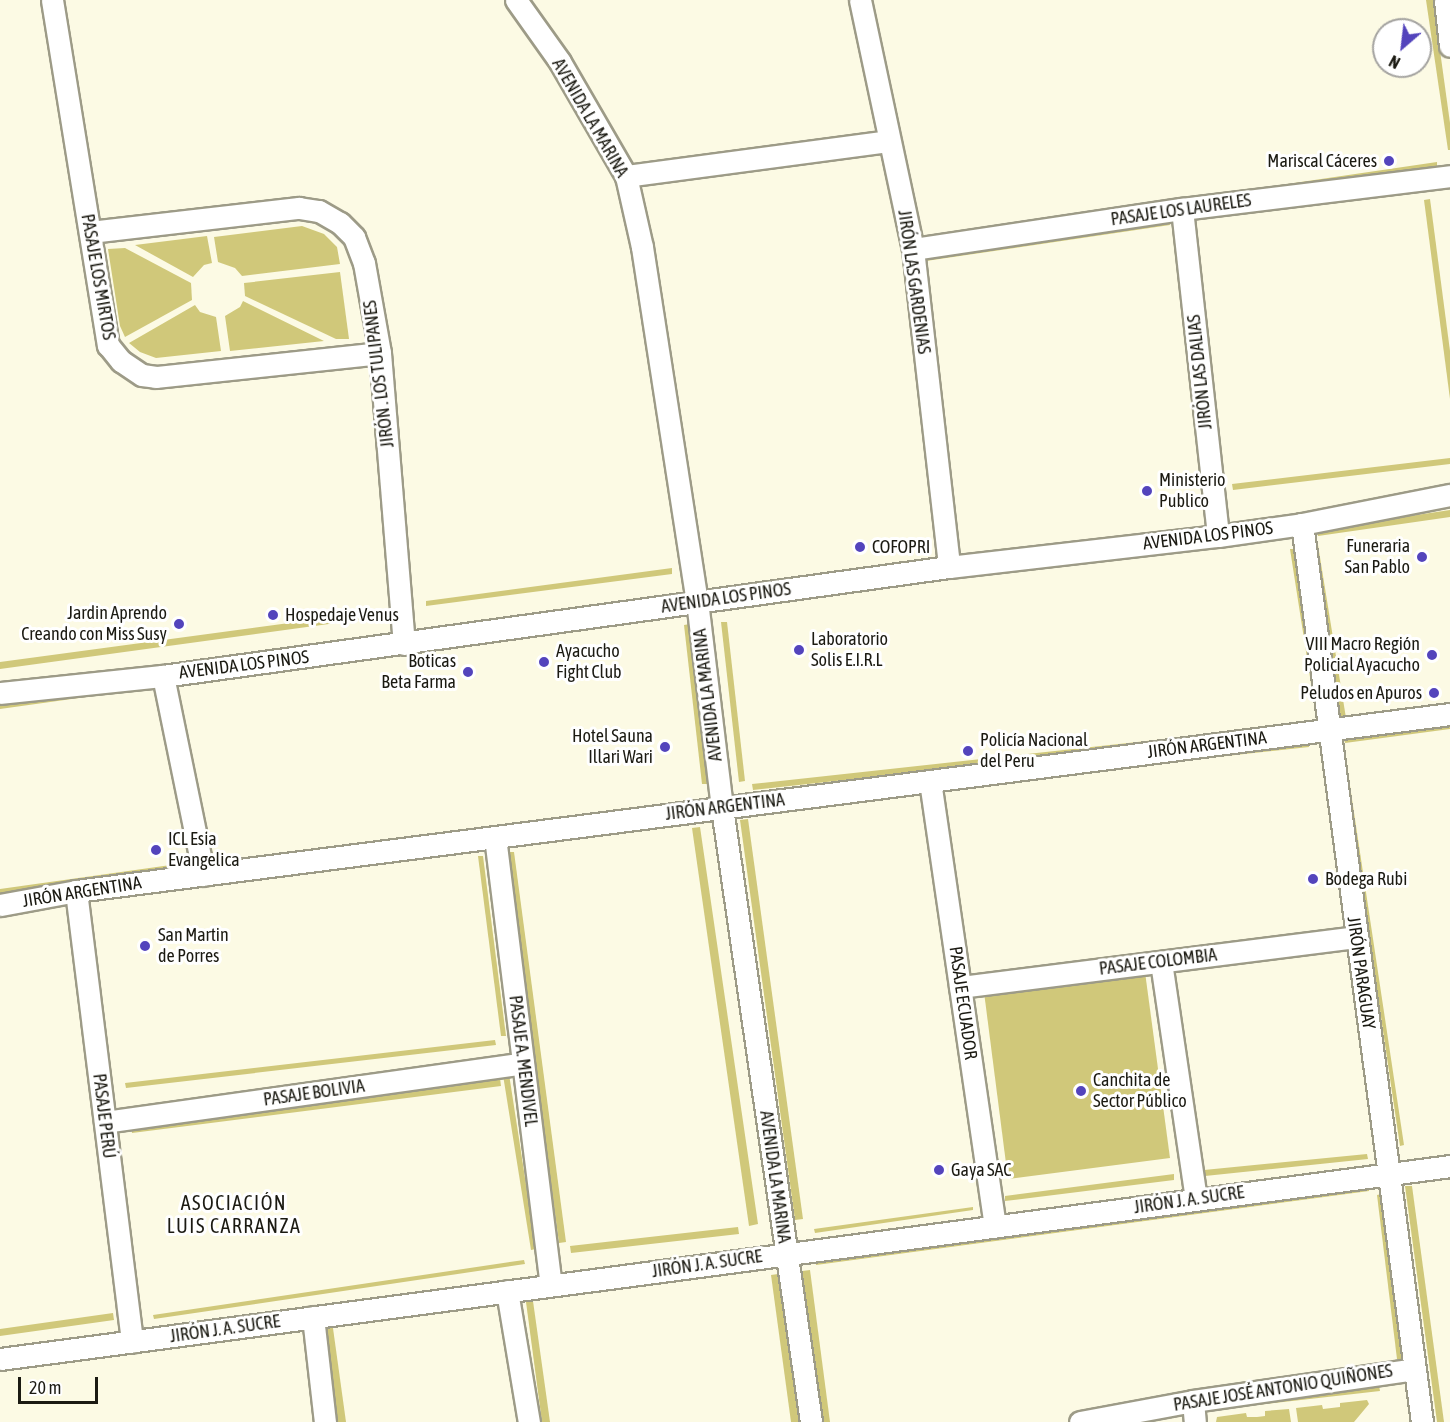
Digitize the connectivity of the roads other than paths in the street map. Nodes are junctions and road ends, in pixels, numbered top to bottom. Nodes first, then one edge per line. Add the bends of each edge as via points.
1 (52, 0) edge
2 (516, 0) edge
3 (860, 0) edge
4 (1445, 0) edge
5 (1450, 46) edge
6 (889, 141) junction
7 (626, 176) junction
8 (1450, 176) edge
9 (1182, 209) junction
10 (90, 232) junction
11 (913, 249) junction
12 (380, 353) junction
13 (1450, 495) edge
14 (1302, 524) junction
15 (1218, 536) junction
16 (949, 567) junction
17 (697, 601) junction
18 (404, 644) junction
19 (163, 676) junction
20 (0, 693) edge
21 (1450, 714) edge
22 (1329, 730) junction
23 (930, 781) junction
24 (722, 808) junction
25 (495, 837) junction
26 (204, 874) junction
27 (76, 891) junction
28 (0, 905) edge
29 (1357, 937) junction
30 (1161, 962) junction
31 (960, 987) junction
32 (523, 1064) junction
33 (105, 1122) junction
34 (1450, 1166) edge
35 (1389, 1174) junction
36 (1196, 1199) junction
37 (995, 1226) junction
38 (787, 1254) junction
39 (551, 1285) junction
40 (507, 1291) junction
41 (313, 1317) junction
42 (132, 1342) junction
43 (0, 1359) edge
44 (1415, 1369) junction
45 (1194, 1412) edge
46 (325, 1422) edge
47 (529, 1422) edge
48 (811, 1422) edge
49 (1080, 1422) edge
50 (1422, 1422) edge

1 - 10 street, PASAJE LOS MIRTOS
2 - 7 street, AVENIDA LA MARINA via 560,62
3 - 6 street, JIRÓN LAS GARDENIAS
4 - 5 street
6 - 7 street
6 - 11 street, JIRÓN LAS GARDENIAS
7 - 17 street, AVENIDA LA MARINA via 642,247
8 - 9 street, PASAJE LOS LAURELES
9 - 11 street, PASAJE LOS LAURELES
9 - 15 street, JIRÓN LAS DALIAS
10 - 12 street, JIRÓN . LOS TULIPANES via 299,208 319,211 354,237 364,263
10 - 12 street, PASAJE LOS MIRTOS via 108,345 121,361 142,375 156,377
11 - 16 street, JIRÓN LAS GARDENIAS
12 - 18 street, JIRÓN . LOS TULIPANES
13 - 14 street, AVENIDA LOS PINOS
14 - 15 street, AVENIDA LOS PINOS
14 - 22 street, JIRÓN PARAGUAY
15 - 16 street, AVENIDA LOS PINOS
16 - 17 street, AVENIDA LOS PINOS
17 - 18 street, AVENIDA LOS PINOS
17 - 24 street, AVENIDA LA MARINA
18 - 19 street, AVENIDA LOS PINOS
19 - 20 street, AVENIDA LOS PINOS
19 - 26 street
21 - 22 street, JIRÓN ARGENTINA
22 - 23 street, JIRÓN ARGENTINA
22 - 29 street, JIRÓN PARAGUAY
23 - 24 street, JIRÓN ARGENTINA
23 - 31 street, PASAJE ECUADOR
24 - 25 street, JIRÓN ARGENTINA
24 - 38 street, AVENIDA LA MARINA
25 - 26 street, JIRÓN ARGENTINA
25 - 32 street, PASAJE A. MENDIVEL
26 - 27 street, JIRÓN ARGENTINA
27 - 28 street, JIRÓN ARGENTINA
27 - 33 street, PASAJE PERÚ
29 - 30 street, PASAJE COLOMBIA
29 - 35 street, JIRÓN PARAGUAY
30 - 31 street, PASAJE COLOMBIA
30 - 36 street
31 - 37 street, PASAJE ECUADOR
32 - 33 street, PASAJE BOLIVIA
32 - 39 street, PASAJE A. MENDIVEL
33 - 42 street, PASAJE PERÚ
34 - 35 street, JIRÓN J. A. SUCRE
35 - 36 street, JIRÓN J. A. SUCRE
35 - 44 street, JIRÓN PARAGUAY
36 - 37 street, JIRÓN J. A. SUCRE
37 - 38 street, JIRÓN J. A. SUCRE
38 - 39 street, JIRÓN J. A. SUCRE
38 - 48 street, AVENIDA LA MARINA
39 - 40 street, JIRÓN J. A. SUCRE
40 - 41 street, JIRÓN J. A. SUCRE
40 - 47 street
41 - 42 street, JIRÓN J. A. SUCRE
41 - 46 street
42 - 43 street, JIRÓN J. A. SUCRE
44 - 45 street, PASAJE JOSÉ ANTONIO QUIÑONES
44 - 50 street, JIRÓN PARAGUAY
45 - 49 street, PASAJE JOSÉ ANTONIO QUIÑONES

